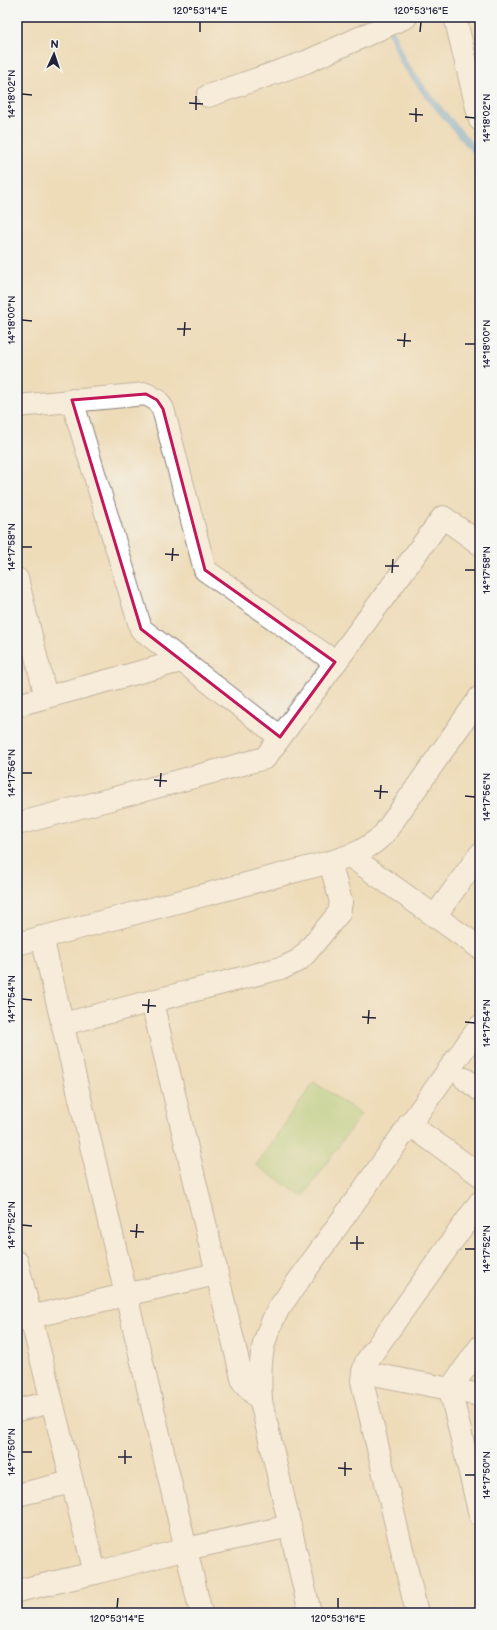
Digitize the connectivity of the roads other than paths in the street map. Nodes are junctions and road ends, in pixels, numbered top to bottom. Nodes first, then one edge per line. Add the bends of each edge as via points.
1 (406, 17) edge
2 (455, 17) edge
3 (208, 96) dead end
4 (480, 120) edge
5 (72, 400) junction
6 (17, 406) edge
7 (480, 544) edge
8 (17, 579) edge
9 (181, 661) junction
10 (335, 662) junction
11 (46, 697) junction
12 (480, 697) edge
13 (17, 705) edge
14 (280, 738) junction
15 (17, 824) edge
16 (480, 854) edge
17 (340, 859) junction
18 (435, 916) junction
19 (42, 937) junction
20 (17, 944) edge
21 (480, 948) edge
22 (152, 1002) junction
23 (63, 1024) junction
24 (480, 1026) edge
25 (409, 1124) junction
26 (480, 1175) edge
27 (480, 1202) edge
28 (17, 1262) edge
29 (216, 1274) junction
30 (126, 1295) junction
31 (24, 1319) edge
32 (480, 1347) edge
33 (362, 1372) junction
34 (450, 1389) junction
35 (480, 1395) edge
36 (261, 1401) junction
37 (52, 1402) junction
38 (17, 1410) edge
39 (72, 1482) junction
40 (17, 1495) edge
41 (480, 1515) edge
42 (290, 1526) junction
43 (186, 1549) junction
44 (95, 1573) junction
45 (17, 1591) edge
46 (201, 1613) edge
47 (310, 1613) edge
48 (417, 1613) edge

1 - 3 street via 306,62
2 - 4 street
5 - 6 street
5 - 9 street via 140,629
5 - 10 street via 146,394 157,400 163,409 205,570
7 - 10 street via 443,517
8 - 11 street
9 - 11 street
9 - 14 street
10 - 14 street
11 - 13 street
12 - 17 street via 384,834 372,845
14 - 15 street via 265,758
16 - 18 street
17 - 18 street
17 - 19 street
17 - 22 street via 339,913 299,960 285,967
18 - 21 street
19 - 20 street
19 - 23 street
22 - 23 street
22 - 29 street
23 - 30 street
24 - 25 street
25 - 26 street
25 - 36 street via 279,1308 269,1326 262,1348
27 - 33 street via 366,1362
28 - 31 street
29 - 30 street
29 - 36 street via 243,1382
30 - 31 street
30 - 43 street
31 - 37 street
32 - 34 street
33 - 34 street
33 - 48 street via 362,1381
34 - 35 street
34 - 41 street
36 - 42 street
37 - 38 street
37 - 39 street
39 - 40 street
39 - 44 street
42 - 43 street
42 - 47 street
43 - 44 street
43 - 46 street
44 - 45 street

